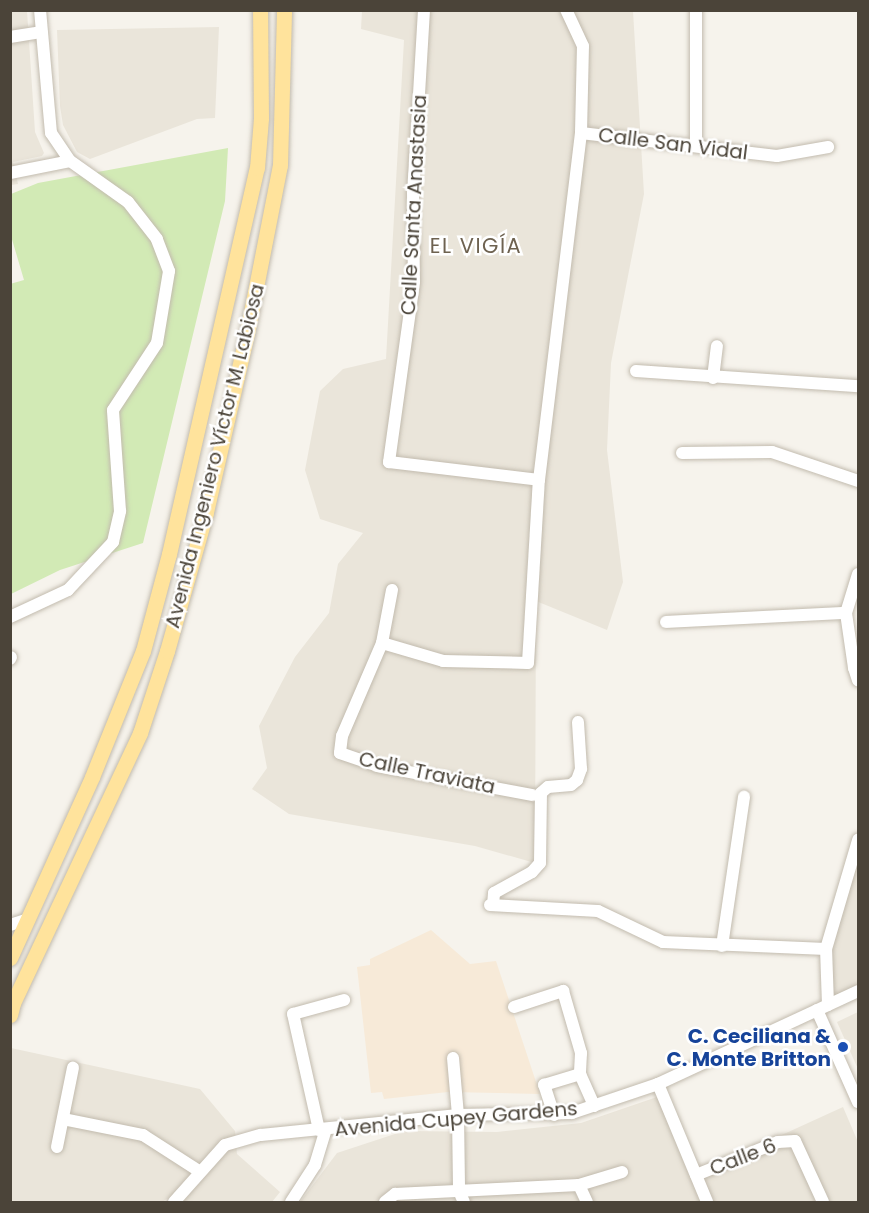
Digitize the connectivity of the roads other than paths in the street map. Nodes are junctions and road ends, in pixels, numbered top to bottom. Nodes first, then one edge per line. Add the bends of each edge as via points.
1 (40, 10) edge
2 (260, 10) edge
3 (284, 10) edge
4 (423, 10) edge
5 (566, 10) edge
6 (696, 10) edge
7 (41, 32) junction
8 (10, 37) edge
9 (581, 133) junction
10 (696, 146) junction
11 (828, 147) dead end
12 (70, 161) junction
13 (10, 173) edge
14 (717, 346) dead end
15 (636, 371) dead end
16 (713, 378) junction
17 (858, 386) edge
18 (682, 453) dead end
19 (539, 480) junction
20 (858, 481) edge
21 (858, 574) edge
22 (392, 590) dead end
23 (846, 613) junction
24 (10, 616) edge
25 (666, 622) dead end
26 (382, 643) junction
27 (858, 680) edge
28 (578, 722) dead end
29 (532, 795) dead end
30 (744, 797) dead end
31 (858, 840) edge
32 (28, 918) junction
33 (10, 925) edge
34 (722, 946) junction
35 (826, 949) junction
36 (10, 958) edge
37 (858, 991) edge
38 (344, 1000) dead end
39 (514, 1006) dead end
40 (823, 1007) junction
41 (10, 1015) edge
42 (453, 1058) dead end
43 (73, 1068) dead end
44 (580, 1074) junction
45 (658, 1084) junction
46 (858, 1101) edge
47 (594, 1106) junction
48 (458, 1115) junction
49 (554, 1115) junction
50 (63, 1119) junction
51 (323, 1130) junction
52 (57, 1147) dead end
53 (200, 1171) junction
54 (622, 1172) dead end
55 (696, 1175) junction
56 (579, 1185) junction
57 (461, 1197) edge
58 (174, 1203) edge
59 (291, 1203) edge
60 (385, 1203) edge
61 (587, 1203) edge
62 (707, 1203) edge
63 (823, 1203) edge

1 - 7 street
2 - 32 main road, Avenida Ingeniero Víctor M. Labiosa via 261,118 256,168 169,554 143,651 92,777
3 - 41 main road, Avenida Ingeniero Víctor M. Labiosa via 280,165 247,333 194,554 140,733
4 - 19 street, Calle Santa Anastasia via 413,193 414,282 389,462
5 - 9 street, Calle San Vidal via 583,46
6 - 10 street
7 - 8 street
7 - 12 street via 51,133
9 - 10 street, Calle San Vidal
9 - 19 street
10 - 11 street, Calle San Vidal via 777,156
12 - 13 street
12 - 24 street via 128,202 157,238 170,271 157,343 113,410 120,511 113,542 68,590
14 - 16 street
15 - 16 street
16 - 17 street
18 - 20 street via 772,452
19 - 26 street via 528,663 443,661
21 - 23 street
22 - 26 street
23 - 25 street
23 - 27 street
26 - 29 street, Calle Traviata via 342,736 340,753 377,766
28 - 34 street via 581,769 577,780 571,785 548,787 541,793 540,863 532,872 494,893 491,905 598,911 663,942
30 - 34 street
31 - 35 street
32 - 33 street
32 - 36 main road, Avenida Ingeniero Víctor M. Labiosa
34 - 35 street
35 - 40 street
37 - 40 street, Avenida Cupey Gardens
38 - 51 street via 293,1014
39 - 44 street via 563,991 581,1053
40 - 45 street, Avenida Cupey Gardens
40 - 46 street
42 - 48 street
43 - 50 street
44 - 47 street
44 - 49 street via 543,1085
45 - 47 street, Avenida Cupey Gardens
45 - 55 street
47 - 49 street, Avenida Cupey Gardens
48 - 49 street, Avenida Cupey Gardens
48 - 51 street, Avenida Cupey Gardens
48 - 57 street
50 - 52 street
50 - 53 street via 143,1135
51 - 53 street, Avenida Cupey Gardens via 261,1135 225,1145
51 - 59 street via 315,1165
53 - 58 street, Avenida Cupey Gardens
54 - 56 street
55 - 62 street
55 - 63 street, Calle 6 via 778,1142 795,1142
56 - 57 street
56 - 61 street
57 - 60 street via 395,1194

